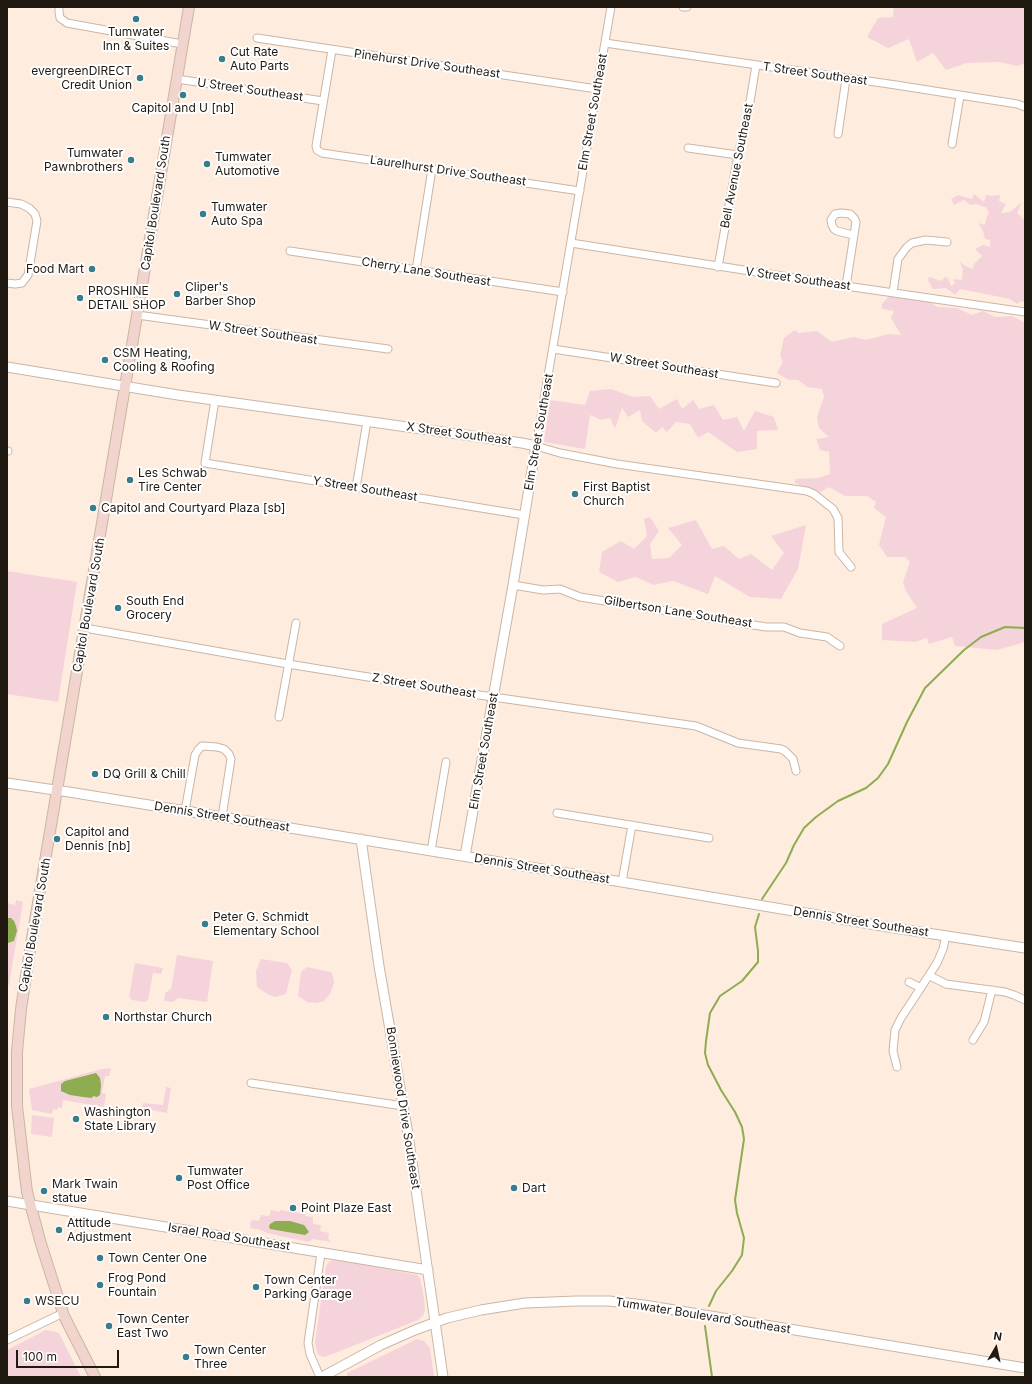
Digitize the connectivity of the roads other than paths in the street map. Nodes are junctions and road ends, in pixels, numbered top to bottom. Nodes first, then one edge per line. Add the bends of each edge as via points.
1 (59, 7) edge
2 (189, 7) edge
3 (611, 7) edge
4 (683, 7) edge
5 (687, 7) edge
6 (256, 38) dead end
7 (605, 43) junction
8 (182, 44) junction
9 (332, 50) junction
10 (756, 65) junction
11 (177, 79) junction
12 (846, 79) junction
13 (597, 89) junction
14 (960, 96) junction
15 (323, 100) junction
16 (1025, 107) edge
17 (838, 134) dead end
18 (952, 144) dead end
19 (688, 148) dead end
20 (738, 155) junction
21 (432, 169) junction
22 (580, 191) junction
23 (7, 202) edge
24 (853, 235) dead end
25 (946, 242) dead end
26 (571, 243) junction
27 (290, 251) dead end
28 (718, 266) junction
29 (416, 270) junction
30 (7, 283) edge
31 (846, 286) junction
32 (562, 292) junction
33 (893, 292) junction
34 (1025, 312) edge
35 (137, 315) junction
36 (388, 349) dead end
37 (553, 349) junction
38 (7, 367) edge
39 (776, 383) dead end
40 (126, 387) junction
41 (214, 400) junction
42 (367, 421) junction
43 (536, 446) junction
44 (356, 488) junction
45 (524, 515) junction
46 (851, 567) dead end
47 (513, 586) junction
48 (296, 623) dead end
49 (85, 628) junction
50 (840, 646) dead end
51 (288, 664) junction
52 (493, 697) junction
53 (279, 718) dead end
54 (446, 762) dead end
55 (796, 771) dead end
56 (7, 783) edge
57 (58, 790) junction
58 (185, 811) junction
59 (557, 813) dead end
60 (222, 817) junction
61 (632, 825) junction
62 (709, 838) dead end
63 (361, 839) junction
64 (431, 851) junction
65 (465, 856) junction
66 (622, 882) junction
67 (946, 936) junction
68 (1025, 948) edge
69 (930, 976) junction
70 (909, 982) dead end
71 (921, 988) junction
72 (992, 990) junction
73 (1025, 1000) edge
74 (973, 1040) dead end
75 (897, 1067) dead end
76 (251, 1083) dead end
77 (403, 1106) junction
78 (7, 1201) edge
79 (30, 1205) junction
80 (321, 1253) junction
81 (428, 1270) junction
82 (63, 1313) junction
83 (435, 1322) junction
84 (7, 1340) edge
85 (1025, 1368) edge
86 (95, 1377) edge
87 (321, 1377) edge
88 (443, 1377) edge

1 - 8 street via 60,18 67,23
2 - 8 main road, Capitol Boulevard South
3 - 7 street, Elm Street Southeast
4 - 5 street
6 - 9 street, Pinehurst Drive Southeast
7 - 10 street, T Street Southeast
7 - 13 street, Elm Street Southeast
8 - 11 main road, Capitol Boulevard South
9 - 13 street, Pinehurst Drive Southeast
9 - 15 street
10 - 12 street, T Street Southeast
10 - 20 street, Bell Avenue Southeast
11 - 15 street, U Street Southeast
11 - 35 main road, Capitol Boulevard South
12 - 14 street, T Street Southeast
12 - 17 street
13 - 22 street, Elm Street Southeast
14 - 16 street, T Street Southeast
14 - 18 street
15 - 21 street, Laurelhurst Drive Southeast via 317,150
19 - 20 street
20 - 28 street, Bell Avenue Southeast
21 - 22 street, Laurelhurst Drive Southeast
21 - 29 street
22 - 26 street, Elm Street Southeast
23 - 30 street via 29,208 37,221 28,274 22,283
24 - 31 street
25 - 33 street via 926,240 912,243 907,247 898,259
26 - 28 street, V Street Southeast
26 - 32 street, Elm Street Southeast
27 - 29 street, Cherry Lane Southeast
28 - 31 street, V Street Southeast
29 - 32 street, Cherry Lane Southeast
31 - 33 street, V Street Southeast
32 - 37 street, Elm Street Southeast
33 - 34 street, V Street Southeast
35 - 36 street, W Street Southeast
35 - 40 main road, Capitol Boulevard South
37 - 39 street, W Street Southeast
37 - 43 street, Elm Street Southeast
38 - 40 street, X Street Southeast
40 - 41 street, X Street Southeast
40 - 49 main road, Capitol Boulevard South
41 - 42 street, X Street Southeast
41 - 44 street, Y Street Southeast via 205,464
42 - 43 street, X Street Southeast
42 - 44 street
43 - 45 street, Elm Street Southeast
43 - 46 street, X Street Southeast via 617,464 814,494 833,509 838,518 840,552
44 - 45 street, Y Street Southeast
45 - 47 street, Elm Street Southeast
47 - 50 street, Gilbertson Lane Southeast via 543,590 560,589 580,597 766,627 784,627 827,637
47 - 52 street, Elm Street Southeast
48 - 51 street
49 - 51 street, Z Street Southeast
49 - 57 main road, Capitol Boulevard South
51 - 52 street, Z Street Southeast
51 - 53 street
52 - 55 street, Z Street Southeast via 696,726 738,743 785,751 793,759
52 - 65 street, Elm Street Southeast
54 - 64 street
56 - 57 street, Dennis Street Southeast
57 - 58 street, Dennis Street Southeast
57 - 79 main road, Capitol Boulevard South via 28,963 17,1052 17,1106
58 - 60 street, Dennis Street Southeast
58 - 60 street via 195,755 202,746 217,747 224,749 231,759
59 - 61 street
60 - 63 street, Dennis Street Southeast
61 - 62 street
61 - 66 street
63 - 64 street, Dennis Street Southeast
63 - 77 street, Bonniewood Drive Southeast
64 - 65 street, Dennis Street Southeast
65 - 66 street, Dennis Street Southeast
66 - 67 street, Dennis Street Southeast
67 - 68 street, Dennis Street Southeast
67 - 69 street via 940,957
69 - 71 street
69 - 72 street via 946,984
70 - 71 street
71 - 75 street via 895,1030 893,1050
72 - 73 street via 1009,993
72 - 74 street via 984,1022
76 - 77 street
77 - 81 street, Bonniewood Drive Southeast
78 - 79 street, Israel Road Southeast
79 - 80 street, Israel Road Southeast
79 - 82 main road, Capitol Boulevard South
80 - 81 street, Israel Road Southeast
80 - 87 street via 308,1343 310,1354
81 - 83 street, Bonniewood Drive Southeast
82 - 84 street
82 - 86 main road, Capitol Boulevard South
83 - 85 street, Tumwater Boulevard Southeast via 481,1310 525,1303 577,1300 609,1302 644,1305
83 - 87 street, Tumwater Boulevard Southeast via 381,1345
83 - 88 street, Bonniewood Drive Southeast

